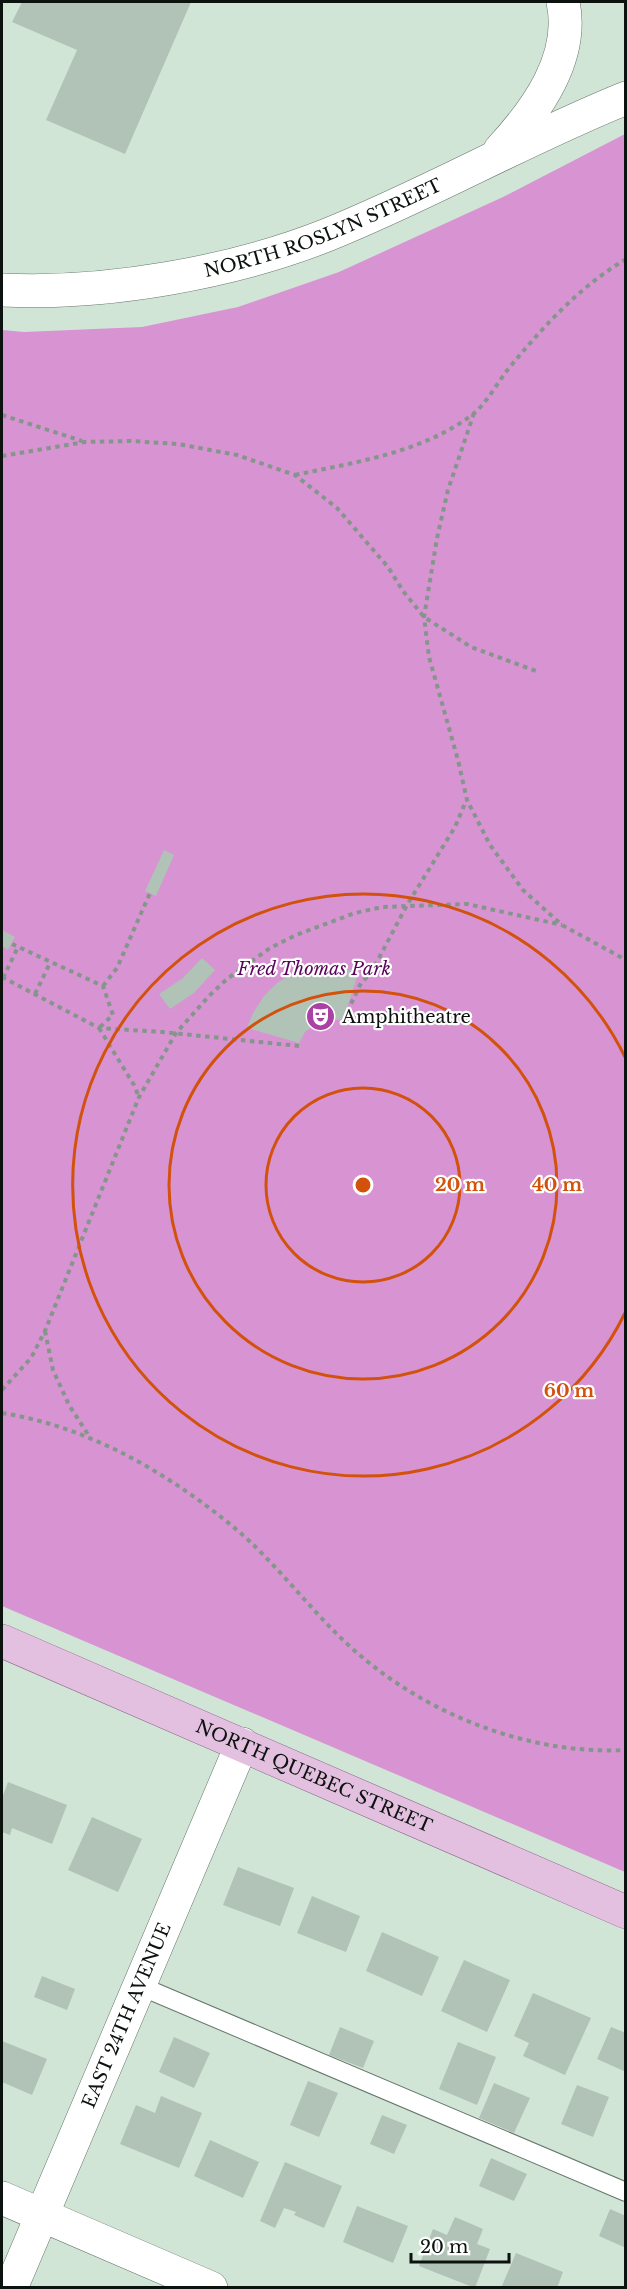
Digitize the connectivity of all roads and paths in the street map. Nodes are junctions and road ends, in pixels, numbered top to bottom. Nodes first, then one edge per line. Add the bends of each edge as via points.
1 (563, 2) edge
2 (626, 98) edge
3 (491, 161) junction
4 (626, 259) edge
5 (2, 290) edge
6 (474, 413) junction
7 (2, 416) edge
8 (86, 442) junction
9 (2, 456) edge
10 (295, 475) junction
11 (424, 617) junction
12 (536, 671) dead end
13 (467, 801) junction
14 (150, 893) dead end
15 (407, 905) junction
16 (562, 925) junction
17 (12, 944) dead end
18 (18, 947) junction
19 (626, 960) edge
20 (50, 963) junction
21 (2, 978) edge
22 (103, 986) junction
23 (35, 994) junction
24 (347, 1022) dead end
25 (99, 1028) junction
26 (176, 1034) junction
27 (299, 1046) dead end
28 (139, 1098) junction
29 (45, 1331) junction
30 (2, 1390) edge
31 (2, 1413) edge
32 (89, 1436) junction
33 (2, 1641) edge
34 (243, 1744) junction
35 (626, 1750) edge
36 (626, 1912) edge
37 (140, 1986) junction
38 (626, 2192) edge
39 (2, 2198) edge
40 (42, 2216) junction
41 (11, 2288) edge
42 (211, 2288) edge

1 - 3 street via 566,15 561,53 546,91 525,124
2 - 3 street, NORTH ROSLYN STREET
3 - 5 street, NORTH ROSLYN STREET via 335,231 255,259 141,282
4 - 6 path via 559,312
6 - 10 path via 448,431 396,453
6 - 11 path via 446,499
7 - 8 path
8 - 9 path
8 - 10 path via 178,444 237,455
10 - 11 path via 337,508 388,567
11 - 12 path via 471,647
11 - 13 path via 429,657
13 - 15 path via 441,854
13 - 16 path via 490,845 523,890
14 - 22 path via 117,968
15 - 16 path via 467,904
15 - 24 path via 371,973 361,983
15 - 26 path via 355,913 270,948 226,980
16 - 19 path
17 - 18 path
18 - 20 path
18 - 21 path
20 - 22 path
20 - 23 path
21 - 23 path
22 - 25 path via 113,1015
23 - 25 path
25 - 26 path
25 - 28 path
26 - 27 path
26 - 28 path
28 - 29 path
29 - 30 path via 31,1358
29 - 32 path via 53,1370
31 - 32 path
32 - 35 path via 188,1493 232,1525 362,1657 402,1687 483,1727 526,1740 575,1748
33 - 34 main road, NORTH QUEBEC STREET
34 - 36 main road, NORTH QUEBEC STREET
34 - 37 street, EAST 24TH AVENUE
37 - 38 lane
37 - 40 street, EAST 24TH AVENUE
39 - 40 street
40 - 41 street, EAST 24TH AVENUE
40 - 42 street

